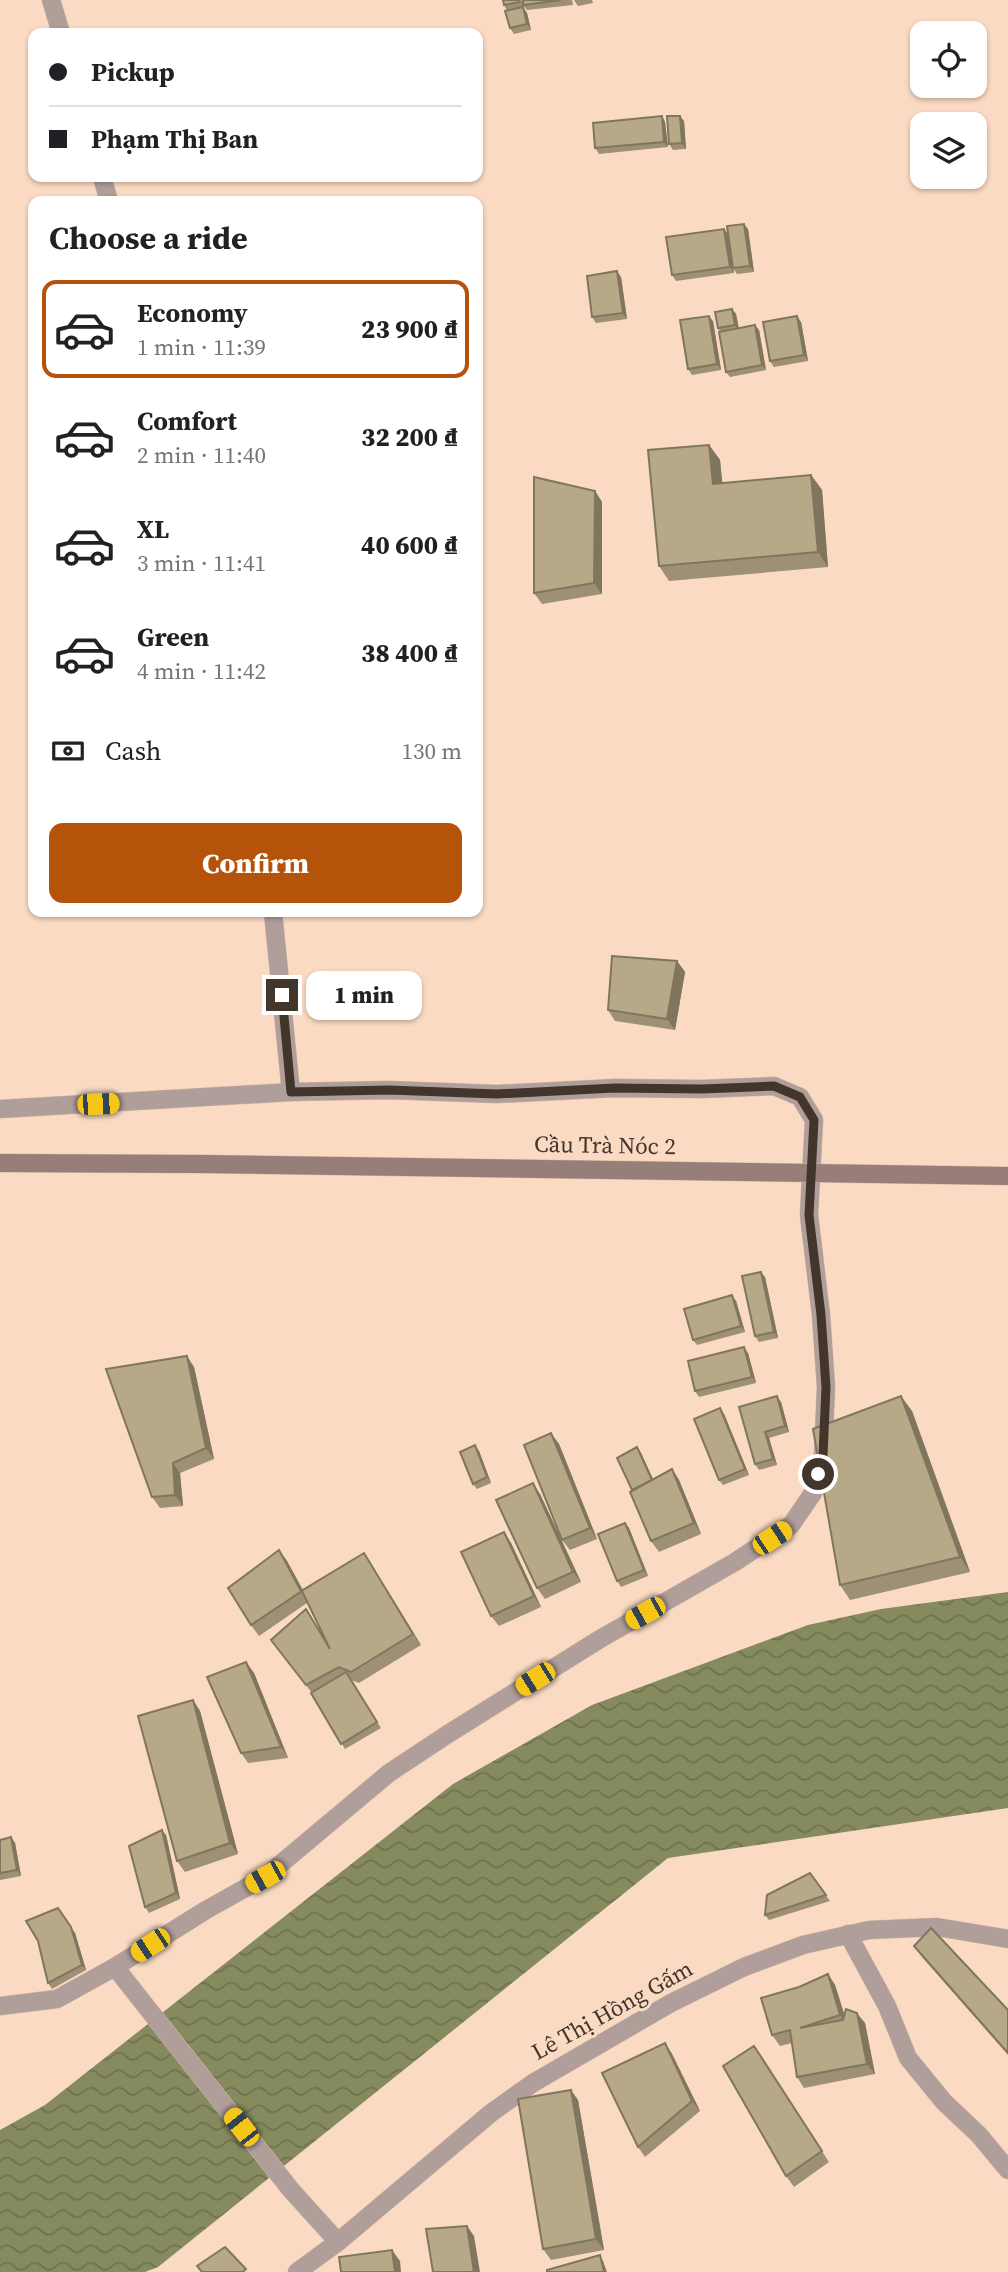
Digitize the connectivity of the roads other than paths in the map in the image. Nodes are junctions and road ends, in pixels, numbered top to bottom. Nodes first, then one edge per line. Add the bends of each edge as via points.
1 (51, 0) edge
2 (59, 28) edge
3 (274, 917) edge
4 (291, 1092) junction
5 (0, 1109) edge
6 (0, 1163) edge
7 (1008, 1175) edge
8 (848, 1934) junction
9 (1008, 1939) edge
10 (115, 1968) junction
11 (0, 2006) edge
12 (1008, 2170) edge
13 (338, 2242) junction
14 (297, 2272) edge

1 - 2 street
3 - 4 street
4 - 5 street
4 - 10 street via 497,1094 774,1086 800,1097 814,1120 809,1215 826,1387 823,1455 813,1493 791,1525 448,1734 389,1773 265,1877
6 - 7 main road, Cầu Trà Nóc 2, bridge
8 - 9 street, Lê Thị Hồng Gấm via 937,1927
8 - 12 street via 887,2006 908,2059
8 - 13 street, Lê Thị Hồng Gấm via 744,1967 670,2003 533,2083
10 - 11 street via 57,1999
10 - 13 street via 291,2190
13 - 14 street, Lê Thị Hồng Gấm

